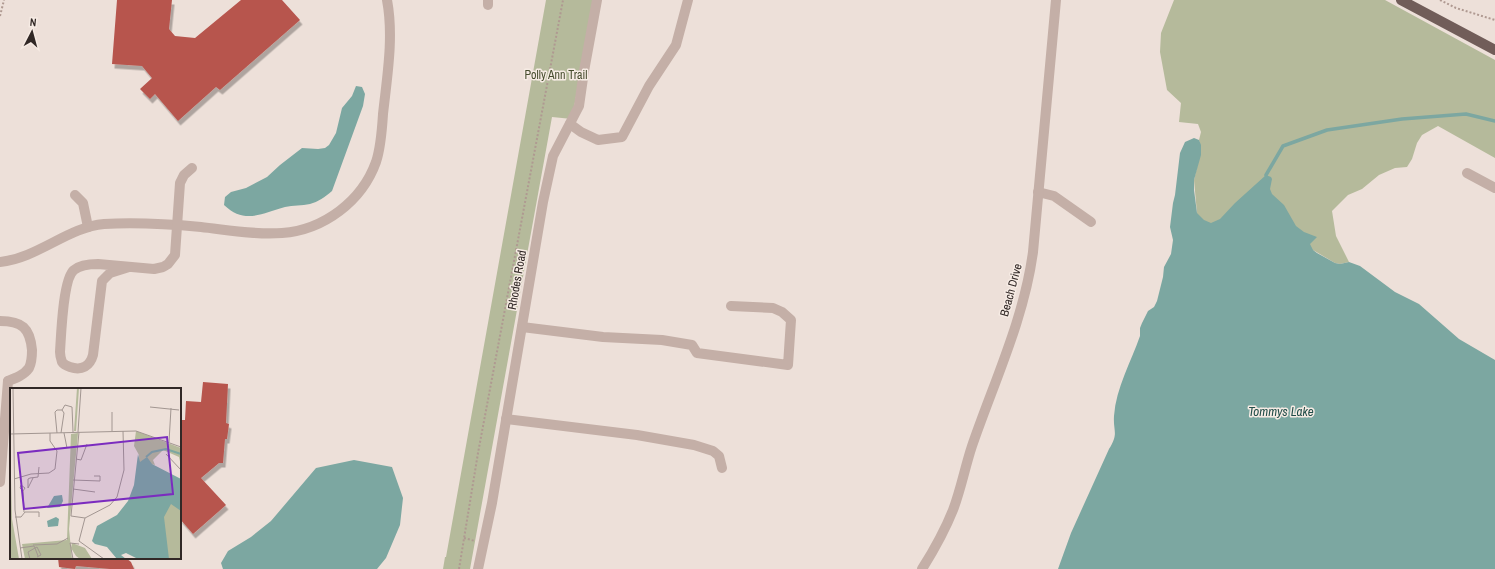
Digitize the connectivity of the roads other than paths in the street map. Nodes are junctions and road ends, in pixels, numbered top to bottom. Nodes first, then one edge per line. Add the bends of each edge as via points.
1 (387, 0) edge
2 (596, 0) edge
3 (688, 0) edge
4 (1056, 0) edge
5 (1401, 0) edge
6 (1495, 50) edge
7 (570, 124) junction
8 (192, 168) dead end
9 (1467, 173) dead end
10 (1495, 188) edge
11 (1038, 192) junction
12 (75, 195) dead end
13 (1091, 222) dead end
14 (177, 225) junction
15 (88, 227) junction
16 (0, 262) edge
17 (129, 267) junction
18 (731, 306) dead end
19 (0, 321) edge
20 (522, 327) junction
21 (4, 378) edge
22 (506, 419) junction
23 (722, 468) dead end
24 (0, 482) edge
25 (478, 569) edge
26 (922, 569) edge

1 - 14 street via 390,30 381,143 373,170 354,198 325,221 291,232 259,233
2 - 7 street, Rhodes Road via 579,106
3 - 7 street via 676,45 649,86 622,137 598,140
4 - 11 street, Beach Drive
5 - 6 main road
7 - 20 street, Rhodes Road via 554,156 543,202
8 - 14 street via 182,178
9 - 10 street
11 - 13 street via 1054,196
11 - 26 street, Beach Drive via 1030,277 1016,323 972,446 953,510
12 - 15 street via 83,203
14 - 15 street via 114,224
14 - 17 street via 176,253 168,264 154,269
15 - 16 street via 27,256
17 - 17 street via 91,264 74,270 70,275 66,288 60,352 65,365 80,369 90,362 102,281 110,273
18 - 20 street via 773,308 791,320 788,365 697,353 692,345 662,340 603,337
19 - 21 street via 23,326 31,340 32,358 29,367 18,377
20 - 22 street, Rhodes Road
21 - 24 street
22 - 23 street via 594,429 694,445 719,456
22 - 25 street, Rhodes Road

